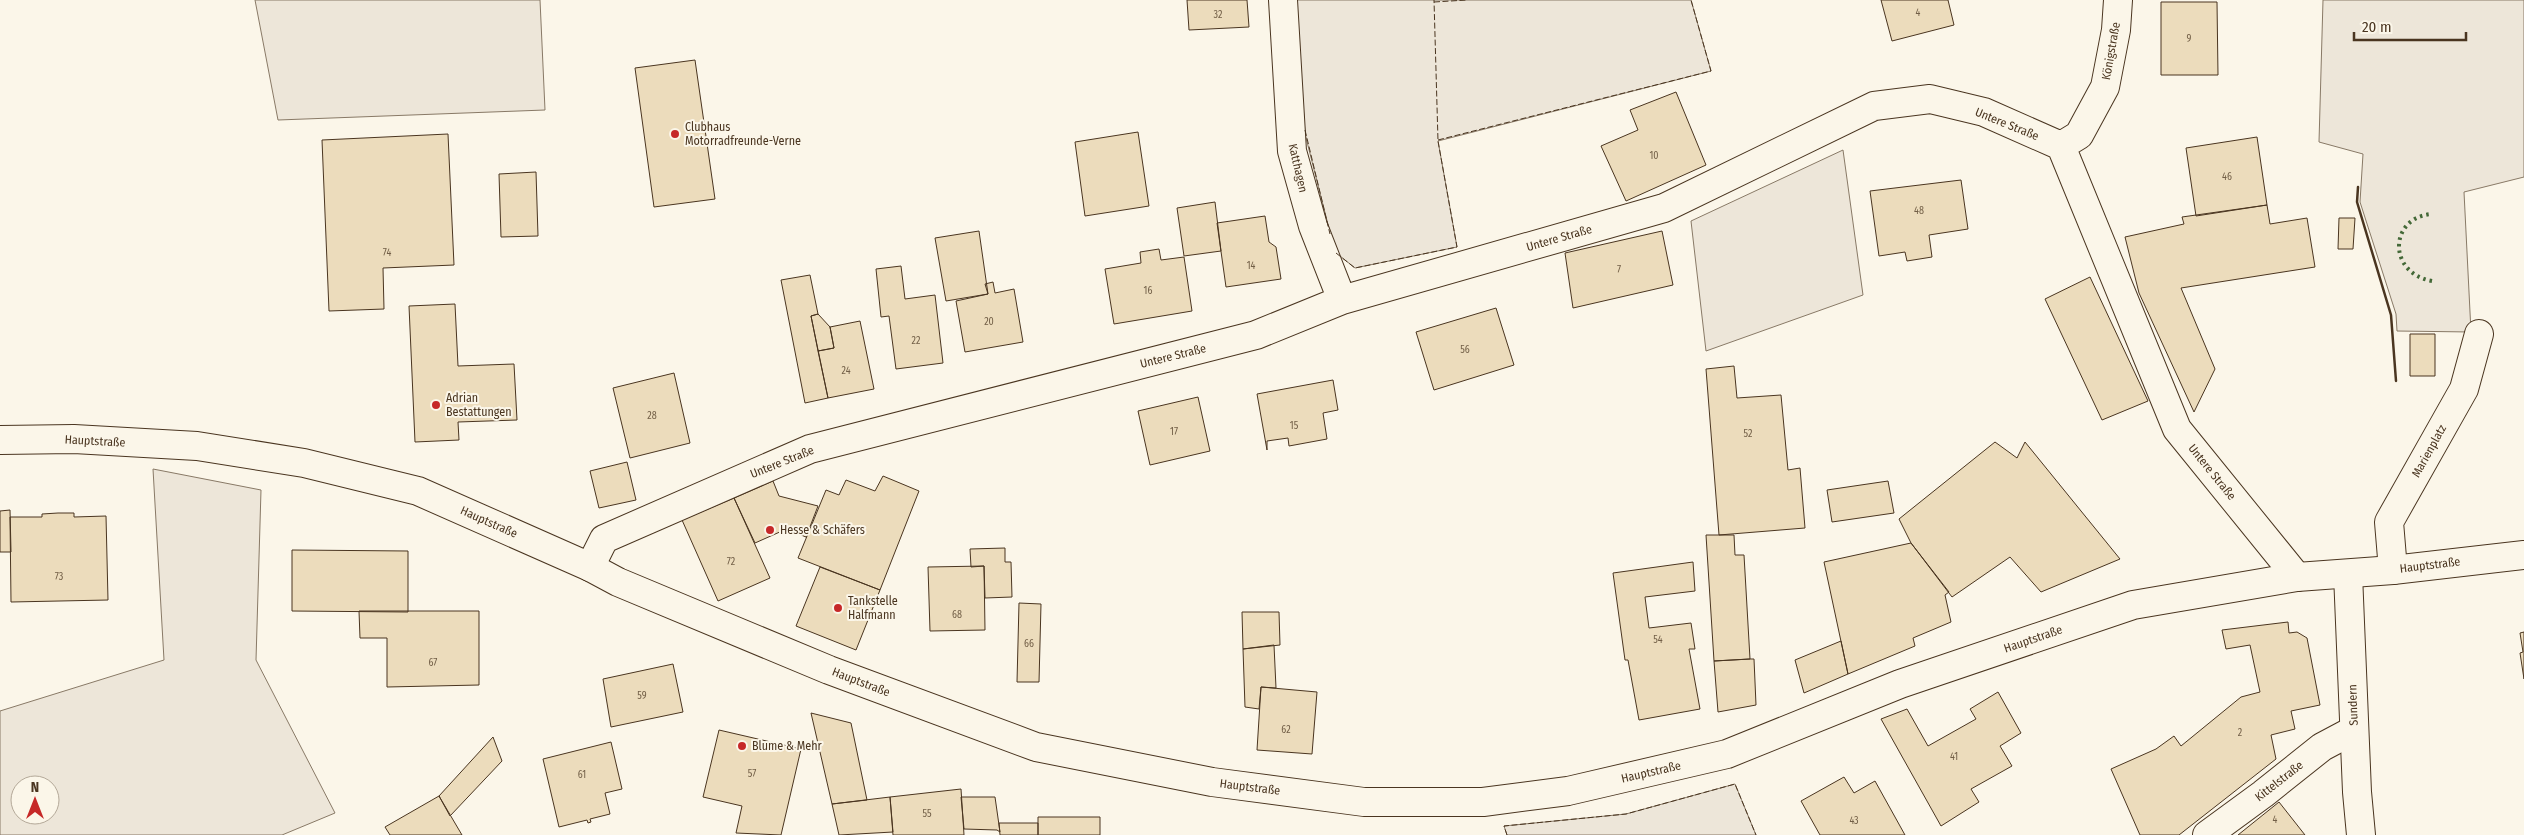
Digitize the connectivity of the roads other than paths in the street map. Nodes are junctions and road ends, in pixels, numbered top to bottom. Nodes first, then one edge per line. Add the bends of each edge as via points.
1 (1282, 0) edge
2 (2118, 0) edge
3 (2061, 146) junction
4 (1342, 300) junction
5 (2479, 334) dead end
6 (0, 440) edge
7 (2524, 554) edge
8 (590, 566) junction
9 (2393, 570) junction
10 (2348, 574) junction
11 (2298, 577) junction
12 (2354, 730) junction
13 (2207, 835) edge
14 (2361, 835) edge

1 - 4 street, Katthagen via 1292,151 1313,226
2 - 3 street, Königstraße via 2105,87 2078,135
3 - 4 street, Untere Straße via 1984,112 1930,99 1874,106 1664,208
3 - 11 street, Untere Straße via 2176,429
4 - 8 street, Untere Straße via 1256,335 810,449 604,539
5 - 9 street, Marienplatz via 2464,389 2389,522
6 - 8 street, Hauptstraße via 74,439 197,446 304,463 418,492
7 - 9 street, Hauptstraße
8 - 11 street, Hauptstraße via 618,582 829,670 1036,747 1212,782 1364,802 1483,802 1568,790 1709,759 1900,684 2133,605
9 - 10 street, Hauptstraße
10 - 11 street, Hauptstraße
10 - 12 street, Sundern
12 - 13 street, Kittelstraße via 2322,747
12 - 14 street, Sundern

